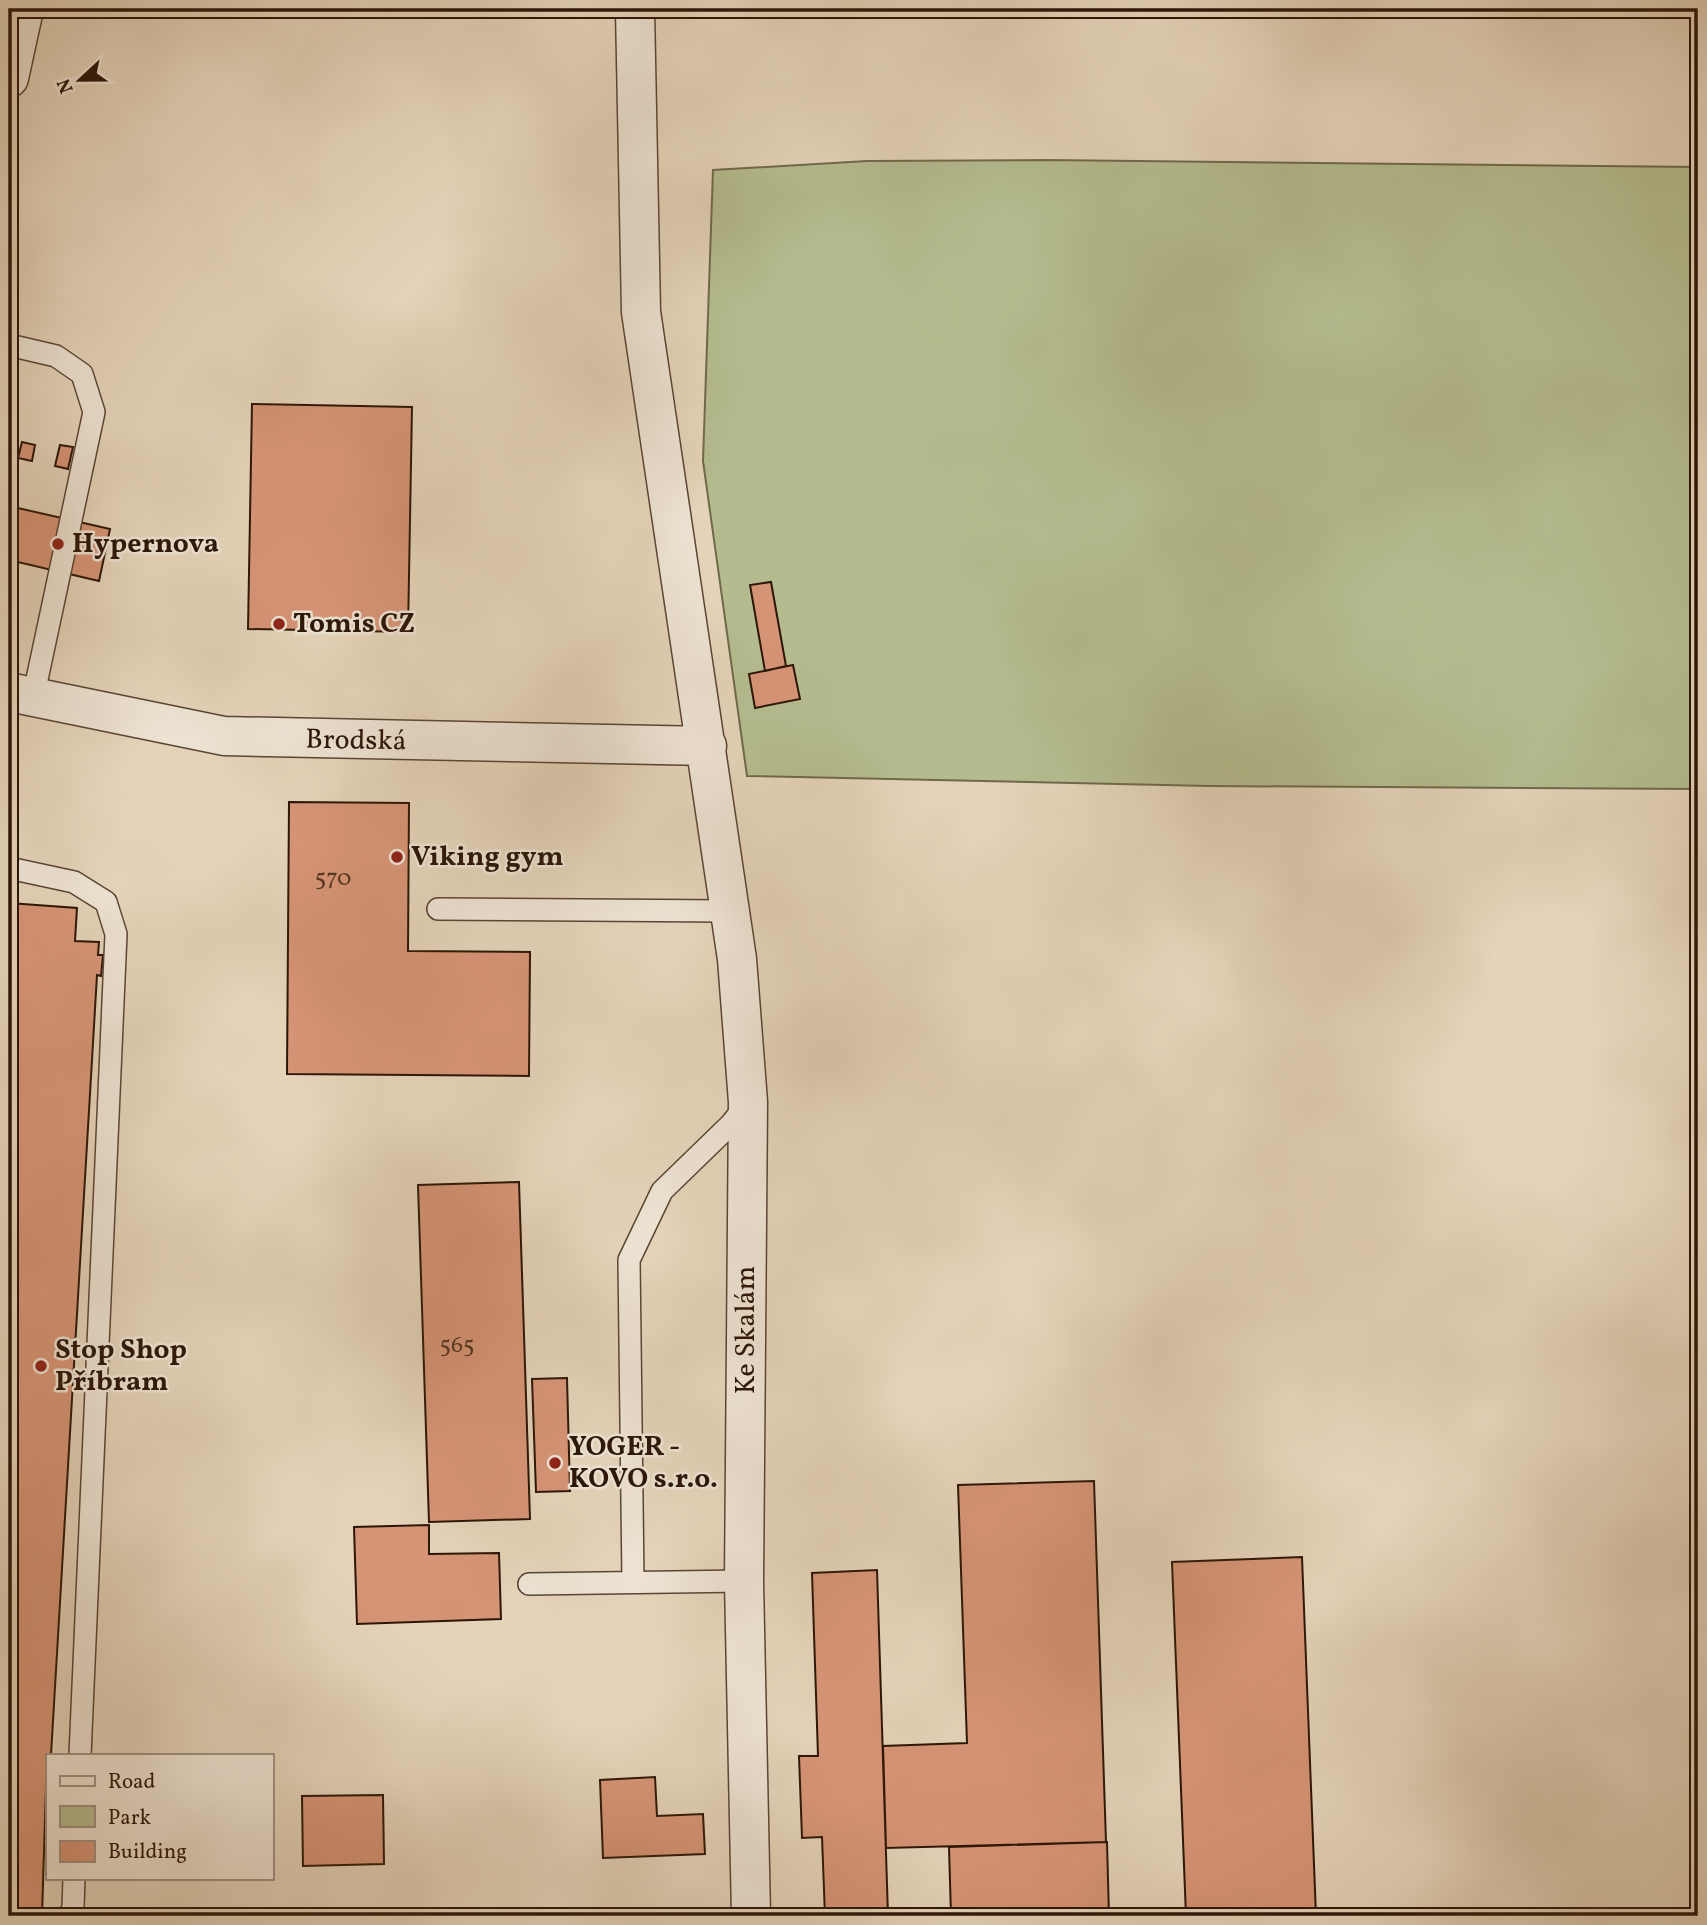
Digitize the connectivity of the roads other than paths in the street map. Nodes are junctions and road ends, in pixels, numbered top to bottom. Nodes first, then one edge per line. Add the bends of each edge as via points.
1 (24, 9) edge
2 (635, 9) edge
3 (9, 78) edge
4 (9, 345) edge
5 (21, 695) edge
6 (707, 746) junction
7 (9, 868) edge
8 (439, 909) dead end
9 (730, 911) junction
10 (748, 1102) junction
11 (744, 1581) junction
12 (633, 1582) junction
13 (529, 1584) dead end
14 (80, 1754) edge
15 (75, 1880) edge
16 (69, 1916) edge
17 (751, 1916) edge

1 - 3 street
2 - 6 street, Ke Skalám via 641,312
4 - 5 lane via 56,356 82,374 94,412
5 - 6 street, Brodská via 224,736
6 - 9 street, Ke Skalám
7 - 14 lane via 74,882 106,902 116,934
8 - 9 lane
9 - 10 street, Ke Skalám
10 - 11 street, Ke Skalám
10 - 12 lane via 662,1191 629,1260
11 - 12 lane
11 - 17 street, Ke Skalám
12 - 13 lane
15 - 16 lane

